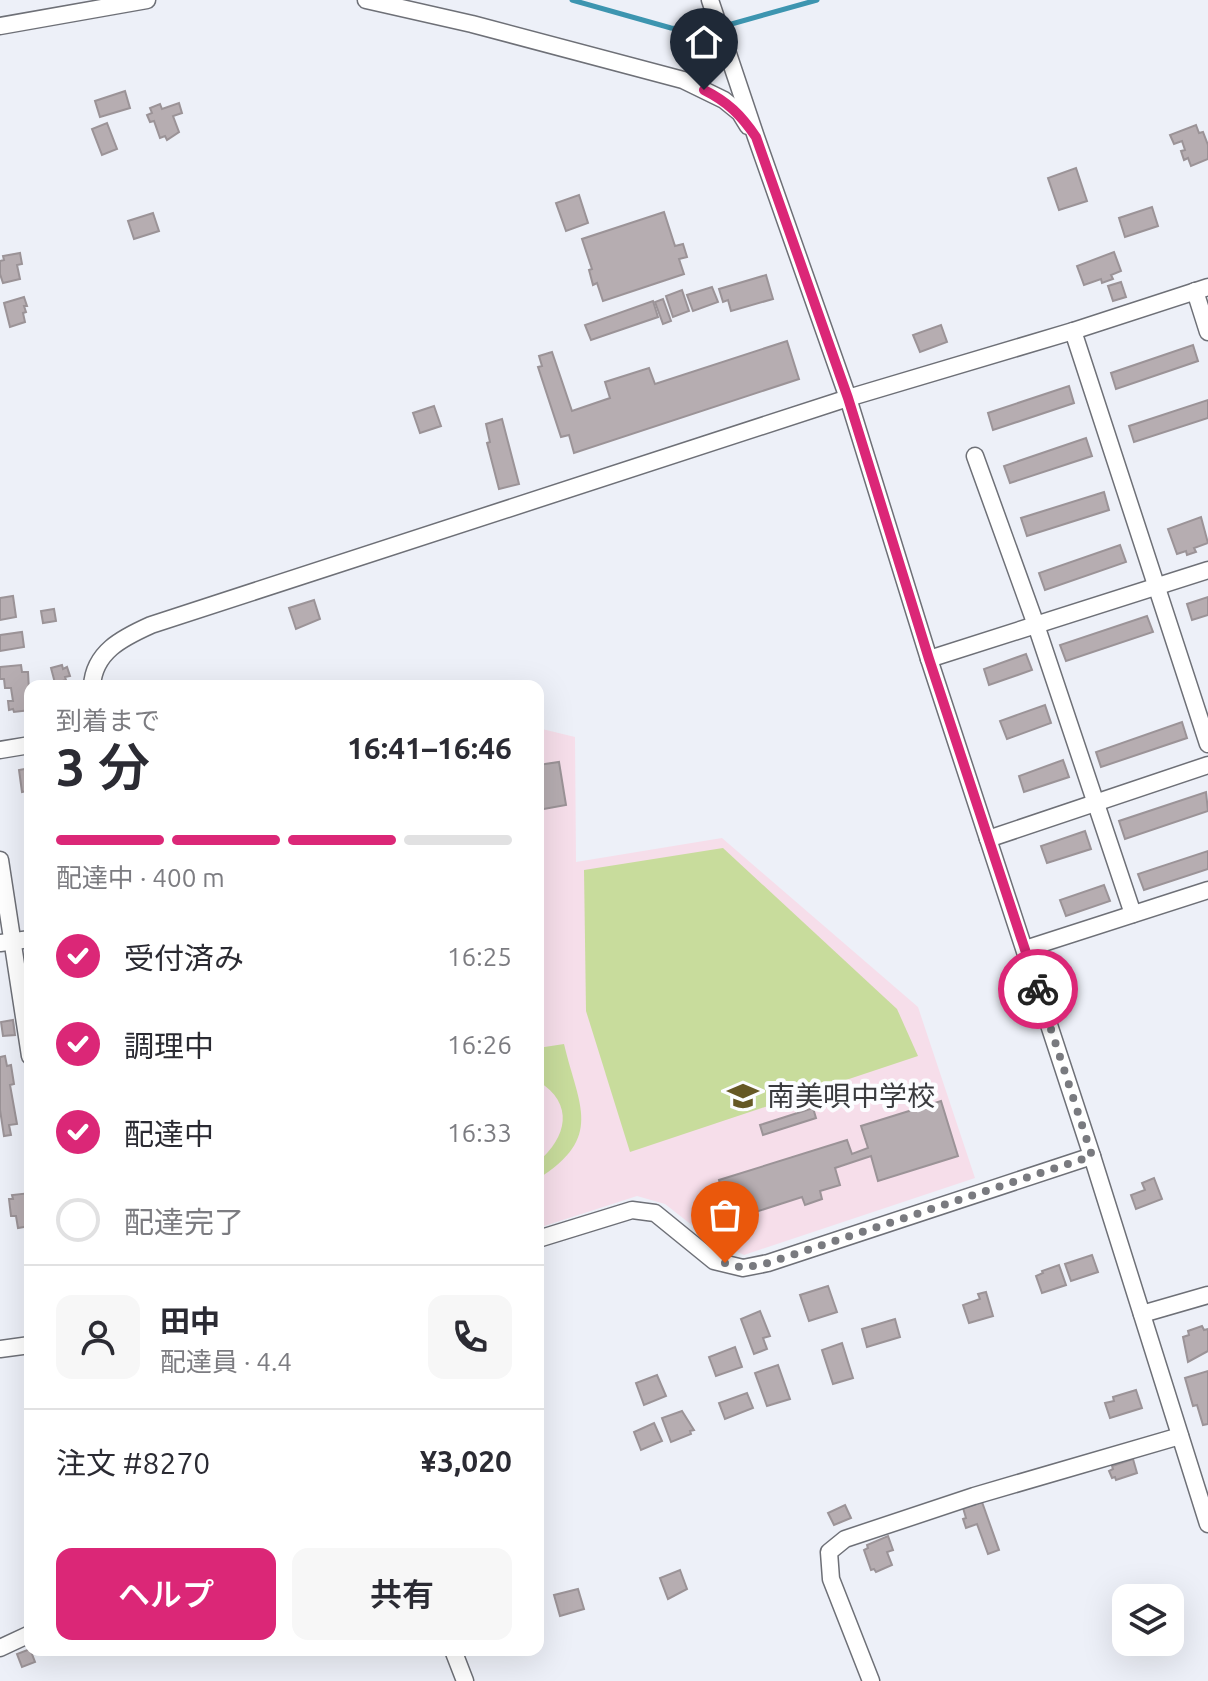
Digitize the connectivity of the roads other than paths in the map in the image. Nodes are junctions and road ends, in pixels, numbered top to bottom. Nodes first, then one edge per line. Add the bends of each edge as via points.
1 (147, 0) edge
2 (366, 0) edge
3 (712, 6) edge
4 (0, 26) edge
5 (756, 137) junction
6 (1201, 289) edge
7 (1073, 331) junction
8 (1208, 332) edge
9 (848, 398) junction
10 (975, 456) dead end
11 (1208, 570) edge
12 (1155, 586) junction
13 (1036, 625) junction
14 (929, 659) junction
15 (93, 680) edge
16 (1208, 744) edge
17 (24, 746) edge
18 (0, 750) edge
19 (1208, 765) edge
20 (1095, 803) junction
21 (988, 839) junction
22 (0, 860) edge
23 (1208, 890) edge
24 (1133, 914) junction
25 (6, 943) edge
26 (1025, 949) junction
27 (24, 1028) edge
28 (1092, 1156) junction
29 (544, 1237) edge
30 (1208, 1295) edge
31 (1142, 1314) junction
32 (1, 1345) edge
33 (24, 1345) edge
34 (1180, 1436) junction
35 (1208, 1524) edge
36 (24, 1637) edge
37 (0, 1648) edge
38 (455, 1656) edge
39 (465, 1681) edge
40 (871, 1681) edge

1 - 4 street
2 - 5 street via 683,80 724,100
3 - 5 street
5 - 9 street
6 - 7 street
6 - 8 street
7 - 9 street
7 - 12 street
9 - 14 street
9 - 15 street via 151,625 123,637 104,653
10 - 13 street
11 - 12 street
12 - 13 street
12 - 16 street
13 - 14 street
13 - 20 street
14 - 21 street
17 - 18 street
19 - 20 street
20 - 21 street
20 - 24 street
21 - 26 street
22 - 25 street
23 - 24 street
24 - 26 street
25 - 27 street
26 - 28 street
28 - 29 street via 743,1268 714,1261 655,1213 632,1210
28 - 31 street
30 - 31 street
31 - 34 street
32 - 33 street
34 - 35 street
34 - 40 street via 845,1539 829,1552 831,1579
36 - 37 street
38 - 39 street

